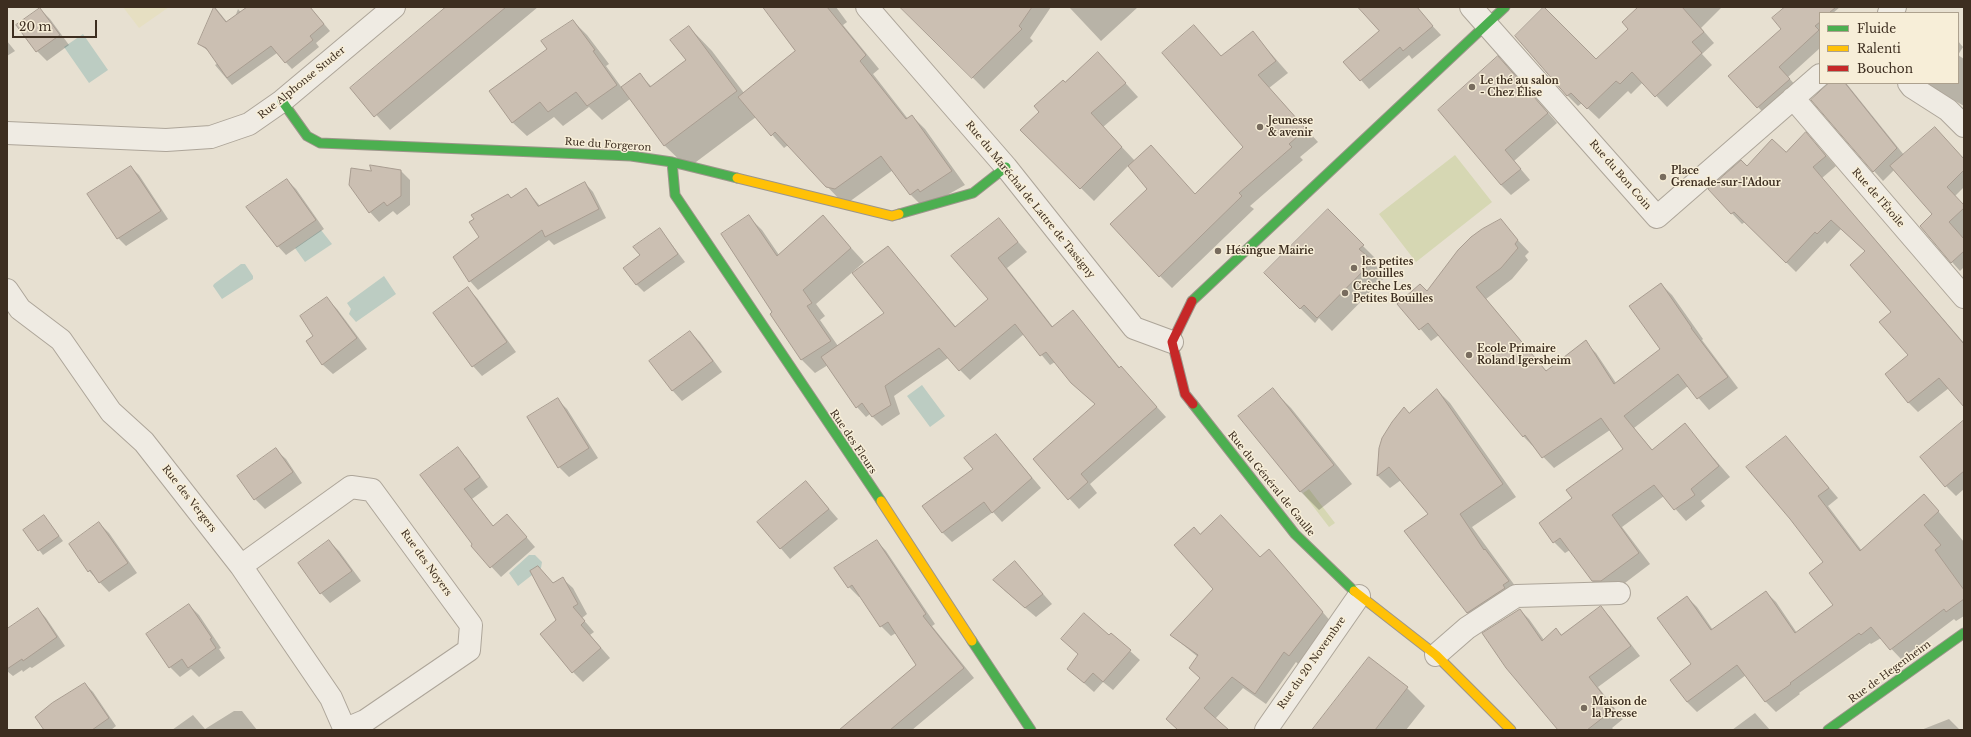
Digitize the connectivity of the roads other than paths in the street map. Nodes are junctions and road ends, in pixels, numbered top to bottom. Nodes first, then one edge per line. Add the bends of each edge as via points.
1 (394, 7) edge
2 (867, 7) edge
3 (1471, 7) edge
4 (1505, 7) edge
5 (1486, 25) junction
6 (1819, 76) edge
7 (1910, 84) edge
8 (1793, 98) junction
9 (282, 101) junction
10 (1964, 126) edge
11 (7, 133) edge
12 (672, 162) junction
13 (1006, 167) junction
14 (7, 290) edge
15 (1964, 297) edge
16 (1172, 342) junction
17 (241, 566) junction
18 (1619, 593) dead end
19 (1359, 596) junction
20 (1964, 633) edge
21 (1436, 655) junction
22 (346, 729) edge
23 (1030, 730) edge
24 (1266, 730) edge
25 (1511, 730) edge
26 (1830, 730) edge

1 - 9 street, Rue Alphonse Studer
2 - 13 street, Rue du Maréchal de Lattre de Tassigny
3 - 5 street
4 - 5 street
5 - 8 street, Rue du Bon Coin via 1657,217
5 - 16 street via 1193,299
6 - 8 street, Rue du Bon Coin
7 - 10 street via 1948,110
8 - 15 street, Rue de l'Étoile
9 - 11 street, Rue Alphonse Studer via 249,124 210,137 166,140
9 - 12 street, Rue du Forgeron via 307,136 320,143 631,156
12 - 13 street, Rue du Forgeron via 892,216 973,192
12 - 23 street, Rue des Fleurs via 675,195 712,254 886,510
13 - 16 street, Rue du Maréchal de Lattre de Tassigny via 1134,328
14 - 17 street, Rue des Vergers via 20,309 61,340 111,412 144,442
16 - 19 street, Rue du Général de Gaulle via 1185,394 1295,534
17 - 22 street, Rue des Vergers via 331,698
17 - 22 street, Rue des Noyers via 351,487 372,490 471,625 469,650 365,721
18 - 21 street via 1516,596 1467,628
19 - 21 street, Rue du Général de Gaulle
19 - 24 street, Rue du 20 Novembre
20 - 26 street, Rue de Hegenheim
21 - 25 street, Rue du Général de Gaulle

